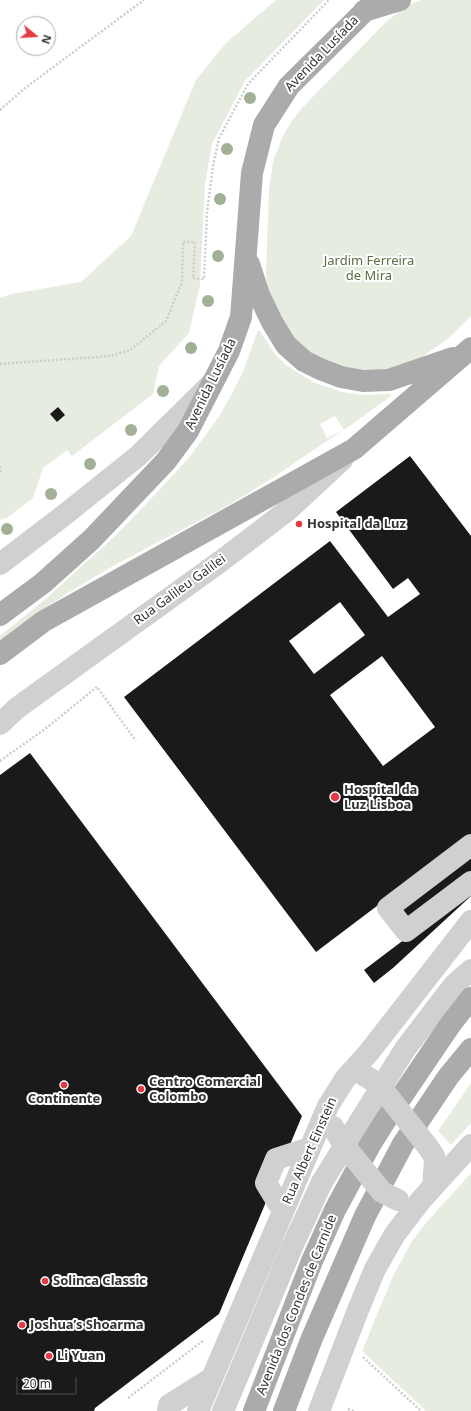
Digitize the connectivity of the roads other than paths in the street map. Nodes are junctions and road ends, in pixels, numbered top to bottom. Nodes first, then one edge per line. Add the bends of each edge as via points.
1 (400, 0) edge
2 (370, 6) edge
3 (246, 253) junction
4 (468, 351) edge
5 (213, 383) junction
6 (354, 449) junction
7 (0, 564) edge
8 (0, 615) edge
9 (0, 654) edge
10 (0, 724) edge
11 (471, 846) edge
12 (471, 882) edge
13 (471, 921) edge
14 (471, 970) edge
15 (471, 998) edge
16 (471, 1049) edge
17 (357, 1071) junction
18 (328, 1106) junction
19 (471, 1145) edge
20 (427, 1193) junction
21 (212, 1378) junction
22 (168, 1411) edge
23 (198, 1411) edge
24 (223, 1411) edge
25 (254, 1411) edge
26 (284, 1411) edge
27 (319, 1411) edge

1 - 2 main road
2 - 3 main road, Avenida Lusíada via 289,86 264,124 252,173
3 - 4 main road via 259,295 286,344 304,361 320,369 341,377 363,381 389,380
3 - 5 main road, Avenida Lusíada via 241,317 229,351
4 - 6 main road
5 - 7 street via 138,456
5 - 8 main road, Avenida Lusíada via 188,431 166,461 92,538 43,582
6 - 9 main road via 44,621
6 - 10 street, Rua Galileu Galilei via 288,510 17,708
11 - 12 street via 386,904 406,931
13 - 17 street, Rua Albert Einstein
14 - 24 street via 454,985 404,1049 322,1182
15 - 25 main road, Avenida dos Condes de Carnide via 385,1121 335,1210 312,1261
16 - 26 main road, Avenida dos Condes de Carnide via 448,1077 403,1144 364,1216
17 - 18 street, Rua Albert Einstein via 336,1091
17 - 20 street, bridge via 380,1086 434,1156
18 - 20 street, bridge via 332,1127 382,1192 398,1200 410,1201
18 - 21 street, Rua Albert Einstein
19 - 20 street
20 - 27 street via 395,1234 375,1269
21 - 22 street via 169,1405
21 - 23 street, Rua Albert Einstein

